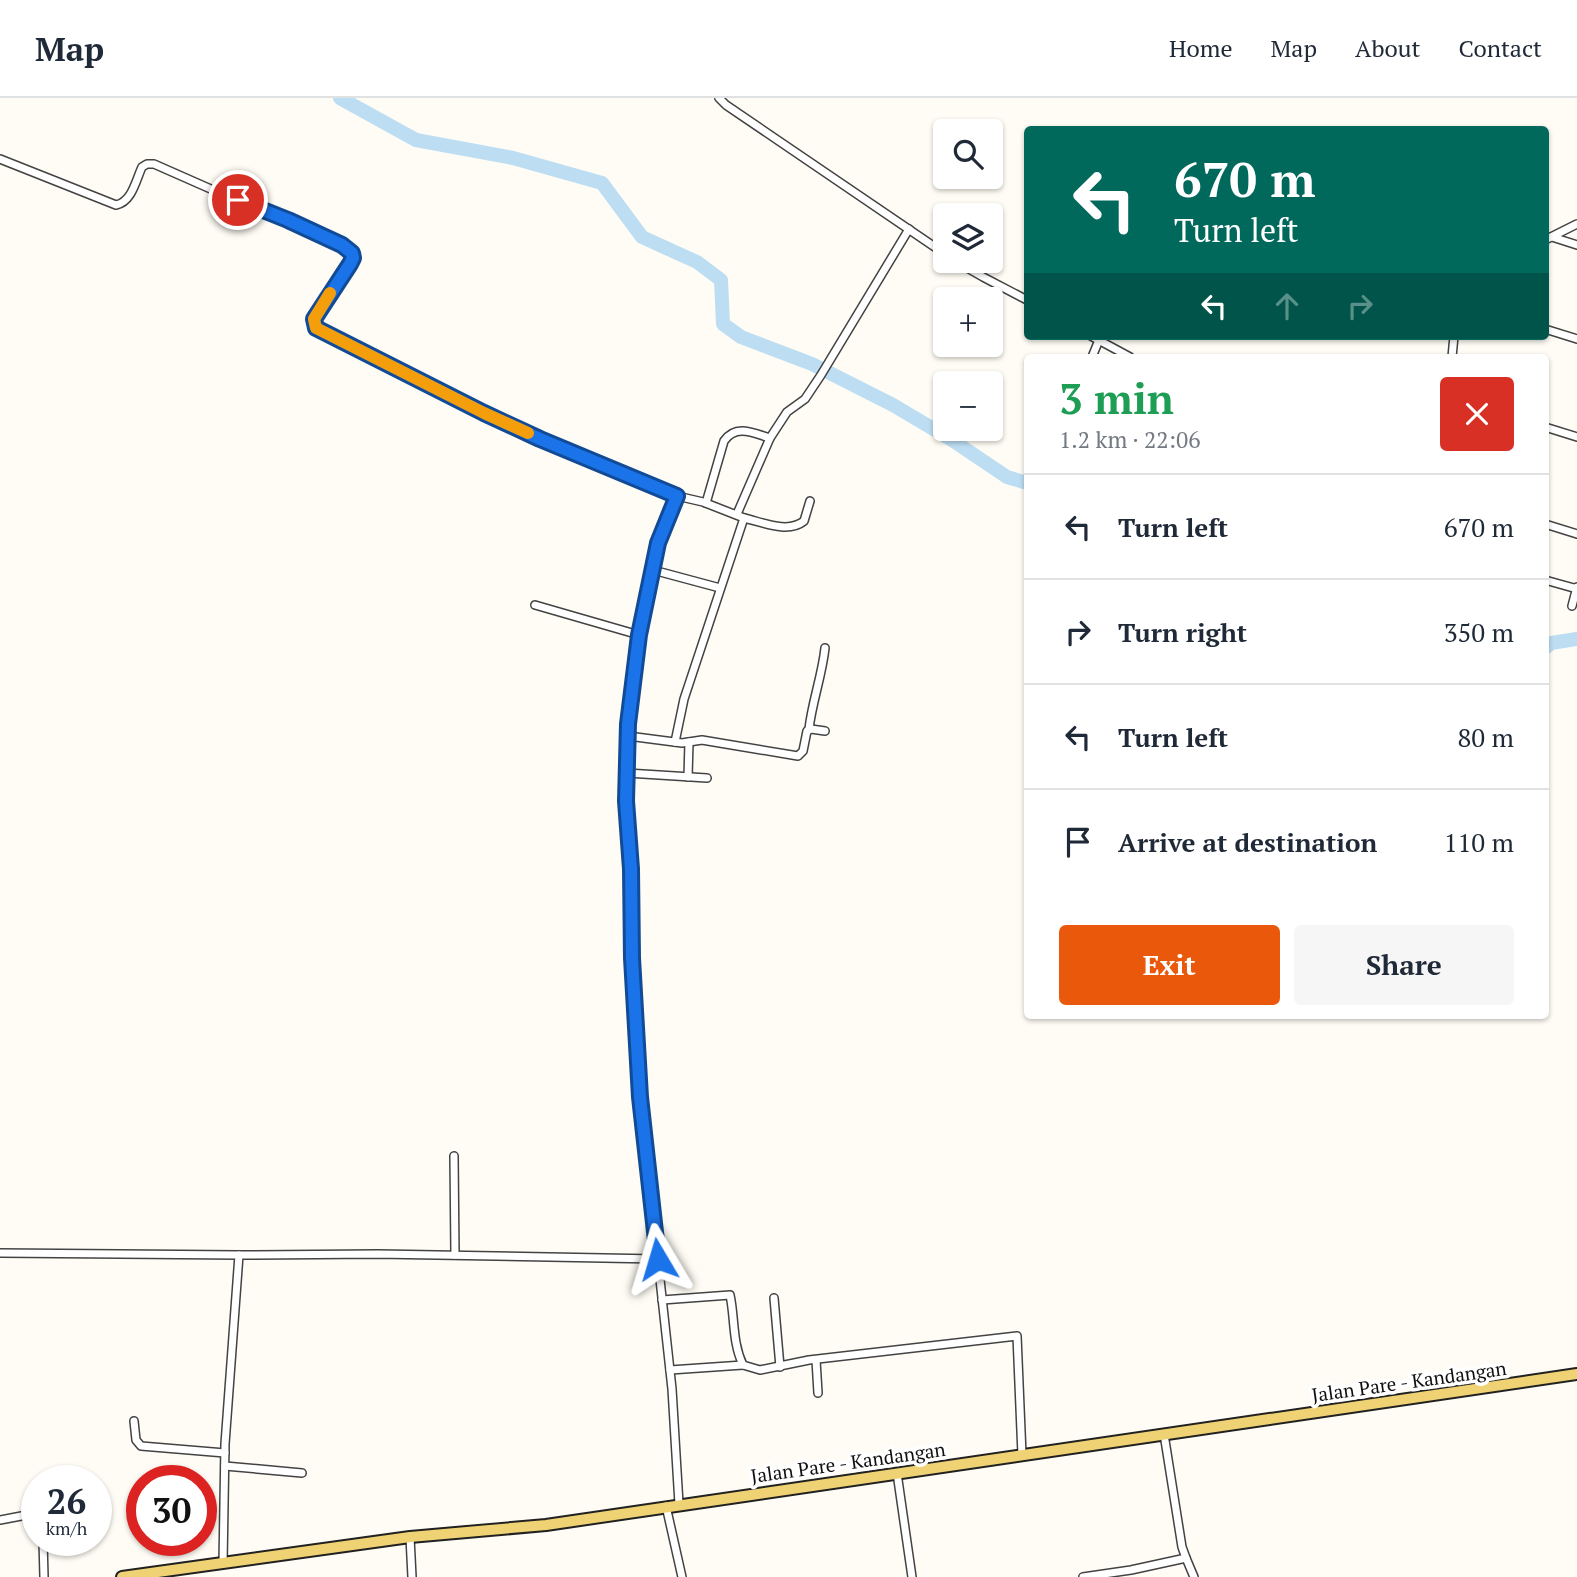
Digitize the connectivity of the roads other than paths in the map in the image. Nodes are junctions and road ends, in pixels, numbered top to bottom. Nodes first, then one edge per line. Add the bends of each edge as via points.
1 (719, 98) edge
2 (0, 159) edge
3 (1577, 224) edge
4 (909, 229) junction
5 (1549, 238) edge
6 (1549, 239) edge
7 (1577, 245) edge
8 (933, 246) edge
9 (975, 273) edge
10 (1024, 298) edge
11 (1549, 330) edge
12 (1099, 340) edge
13 (1577, 340) edge
14 (1124, 354) edge
15 (1549, 427) edge
16 (1577, 437) edge
17 (770, 438) junction
18 (677, 496) junction
19 (810, 501) dead end
20 (706, 503) junction
21 (741, 516) junction
22 (1549, 525) edge
23 (1577, 534) edge
24 (653, 570) junction
25 (1549, 581) edge
26 (720, 588) junction
27 (1577, 588) edge
28 (535, 605) dead end
29 (1572, 606) dead end
30 (639, 635) junction
31 (825, 648) dead end
32 (810, 729) junction
33 (825, 731) dead end
34 (628, 736) junction
35 (675, 742) junction
36 (689, 742) junction
37 (627, 773) junction
38 (688, 777) junction
39 (707, 778) dead end
40 (454, 1156) dead end
41 (0, 1252) edge
42 (239, 1255) junction
43 (455, 1255) junction
44 (658, 1259) junction
45 (774, 1298) dead end
46 (662, 1300) junction
47 (816, 1360) junction
48 (743, 1364) junction
49 (780, 1367) junction
50 (670, 1370) junction
51 (1577, 1374) edge
52 (818, 1394) dead end
53 (134, 1421) dead end
54 (1164, 1434) junction
55 (225, 1453) junction
56 (1022, 1455) junction
57 (225, 1466) junction
58 (897, 1473) junction
59 (302, 1474) dead end
60 (679, 1504) junction
61 (666, 1506) junction
62 (21, 1516) edge
63 (0, 1520) edge
64 (410, 1537) junction
65 (43, 1556) edge
66 (1186, 1558) junction
67 (223, 1564) junction
68 (44, 1577) edge
69 (122, 1577) edge
70 (412, 1577) edge
71 (682, 1577) edge
72 (912, 1577) edge
73 (1083, 1577) edge
74 (1194, 1577) edge

1 - 4 street
2 - 18 street via 116,205 129,196 142,167 154,164 342,245 353,258 314,319 316,328 484,413
3 - 5 street
4 - 8 street
4 - 17 street via 805,400 787,412
6 - 7 street
9 - 10 street
11 - 13 street
12 - 14 street
15 - 16 street
17 - 20 street via 741,430 728,436
17 - 21 street
18 - 20 street
18 - 24 street via 658,543
19 - 21 street via 804,521 792,528
20 - 21 street
21 - 26 street
22 - 23 street
24 - 26 street
24 - 30 street
25 - 27 street
26 - 35 street
27 - 29 street
28 - 30 street
30 - 34 street
31 - 32 street
32 - 33 street
32 - 36 street via 798,756 702,740
34 - 35 street
34 - 37 street
35 - 36 street
36 - 38 street
37 - 38 street
37 - 44 street via 640,1097
38 - 39 street
40 - 43 street
41 - 42 street
42 - 43 street
42 - 55 street
43 - 44 street
44 - 46 street
45 - 49 street
46 - 48 street via 730,1295 735,1345
46 - 50 street
47 - 49 street
47 - 52 street
47 - 56 street via 1017,1336
48 - 49 street via 760,1370
48 - 50 street
50 - 60 street
51 - 54 main road, Jalan Pare - Kandangan
53 - 55 street via 141,1446
54 - 56 main road, Jalan Pare - Kandangan
54 - 66 street
55 - 57 street
56 - 58 main road, Jalan Pare - Kandangan
57 - 59 street
57 - 67 street
58 - 60 main road, Jalan Pare - Kandangan
58 - 72 street
60 - 61 main road, Jalan Pare - Kandangan
61 - 64 main road, Jalan Pare - Kandangan via 545,1525
61 - 71 street
62 - 63 street
64 - 67 main road, Jalan Pare - Kandangan
64 - 70 street
65 - 68 street
66 - 73 street
66 - 74 street
67 - 69 main road, Jalan Pare - Kandangan

